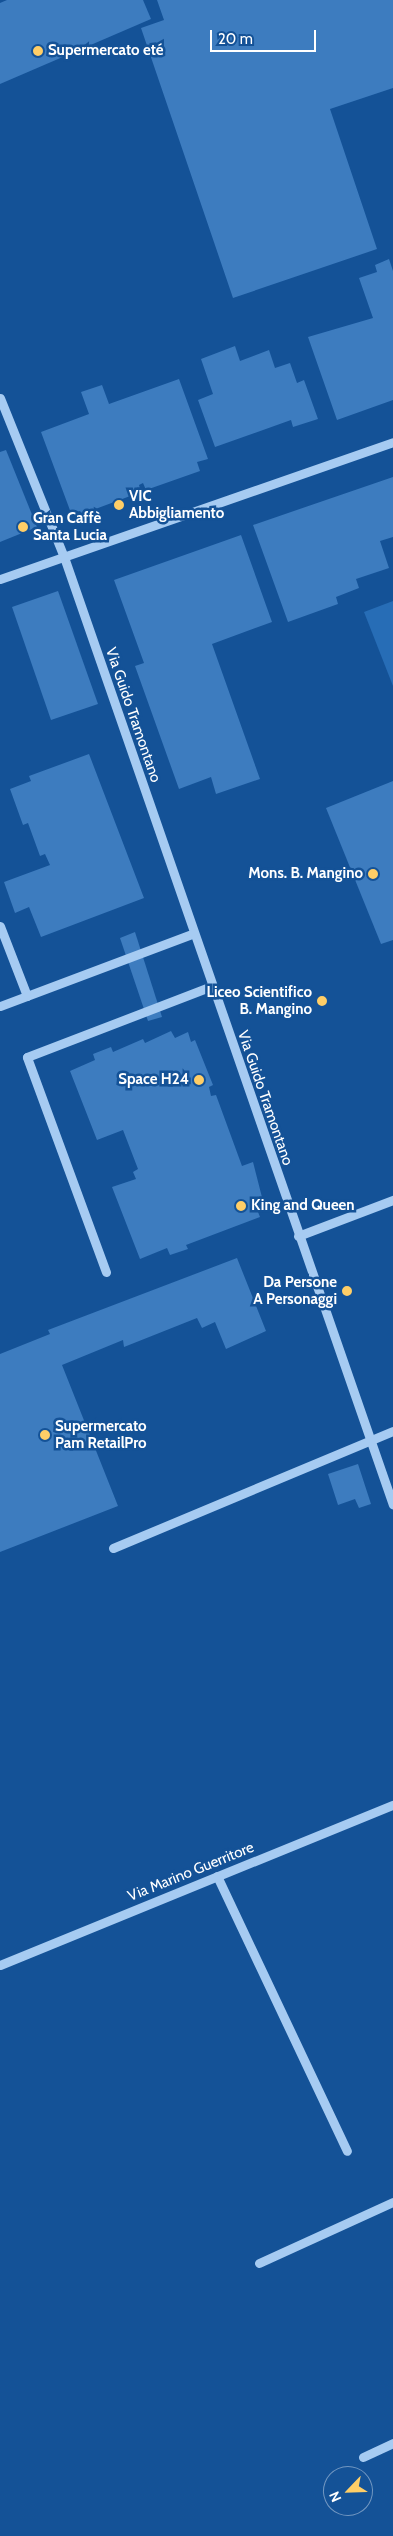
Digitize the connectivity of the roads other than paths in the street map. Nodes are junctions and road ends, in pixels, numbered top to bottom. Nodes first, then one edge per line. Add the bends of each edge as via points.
1 (0, 398) edge
2 (393, 442) edge
3 (64, 557) junction
4 (0, 580) edge
5 (0, 926) edge
6 (194, 933) junction
7 (212, 986) junction
8 (27, 996) junction
9 (0, 1006) edge
10 (393, 1200) edge
11 (298, 1236) junction
12 (106, 1272) dead end
13 (393, 1431) edge
14 (369, 1440) junction
15 (393, 1505) edge
16 (113, 1548) dead end
17 (393, 1805) edge
18 (217, 1876) junction
19 (0, 1965) edge
20 (347, 2151) dead end
21 (393, 2202) edge
22 (259, 2263) dead end
23 (393, 2443) edge
24 (363, 2457) dead end

1 - 3 street, Via Guido Tramontano
2 - 3 street
3 - 4 street
3 - 6 street, Via Guido Tramontano
5 - 8 street
6 - 7 street, Via Guido Tramontano
6 - 8 street
7 - 11 street, Via Guido Tramontano
7 - 12 street via 27,1057
8 - 9 street
10 - 11 street
11 - 14 street, Via Guido Tramontano
13 - 14 street
14 - 15 street, Via Guido Tramontano
14 - 16 street
17 - 18 street, Via Marino Guerritore
18 - 19 street, Via Marino Guerritore
18 - 20 street
21 - 22 street
23 - 24 street

